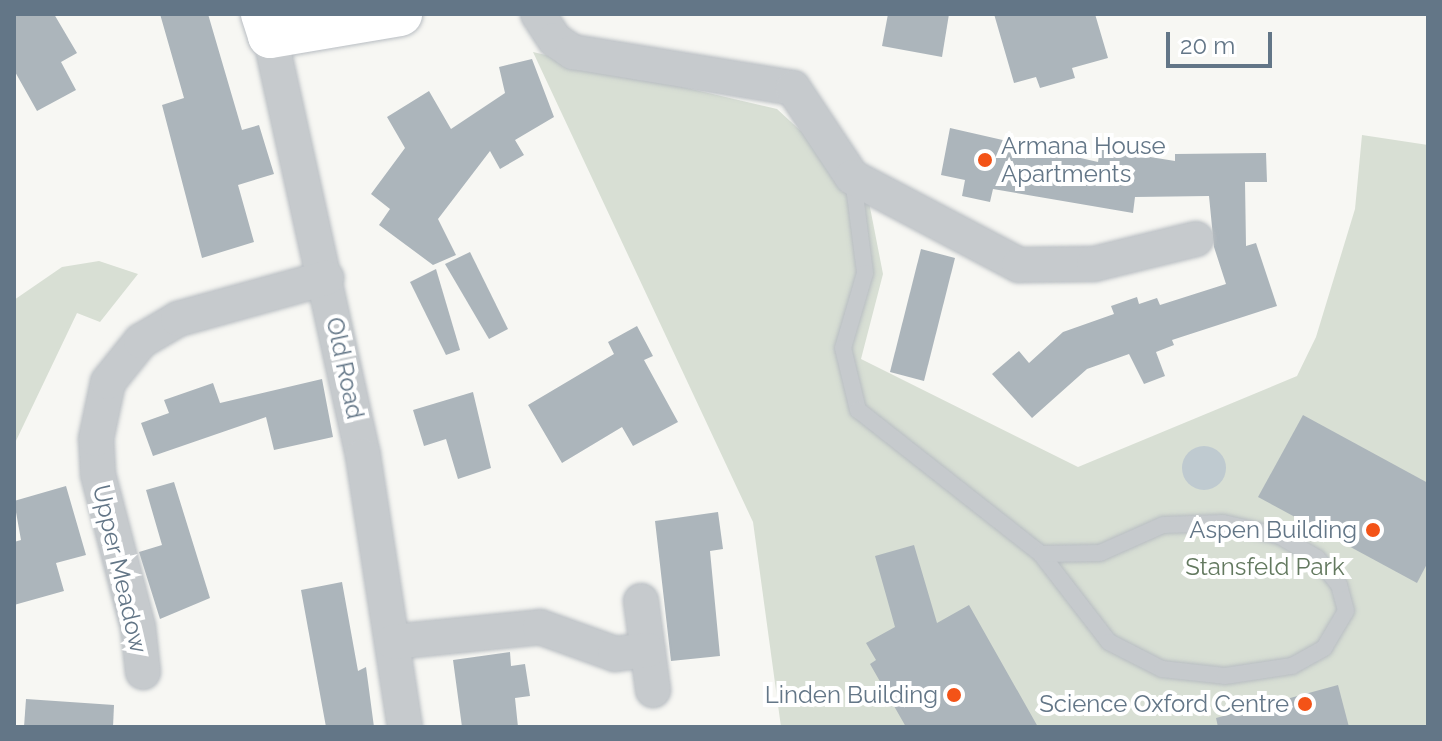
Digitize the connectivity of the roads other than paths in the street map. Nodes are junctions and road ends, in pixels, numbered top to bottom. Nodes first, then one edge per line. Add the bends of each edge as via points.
1 (400, 14) edge
2 (538, 14) edge
3 (267, 25) edge
4 (852, 177) junction
5 (1196, 239) dead end
6 (326, 278) junction
7 (1041, 554) junction
8 (641, 601) dead end
9 (393, 642) junction
10 (648, 650) junction
11 (143, 672) dead end
12 (653, 690) dead end
13 (405, 727) edge

1 - 3 street
2 - 4 street via 555,40 573,52 793,88
3 - 6 street, Old Road
4 - 5 street via 1019,265 1094,264
4 - 7 lane via 865,273 843,348 858,410
6 - 9 street, Old Road
6 - 11 street, Upper Meadow via 178,319 141,341 108,382 96,439 98,474 138,627
7 - 7 lane via 1109,642 1162,669 1225,676 1292,666 1324,648 1346,611 1339,585 1317,558 1280,536 1223,523 1163,525 1100,553
8 - 10 street
9 - 10 street via 540,627 615,654
9 - 13 street, Old Road
10 - 12 street

